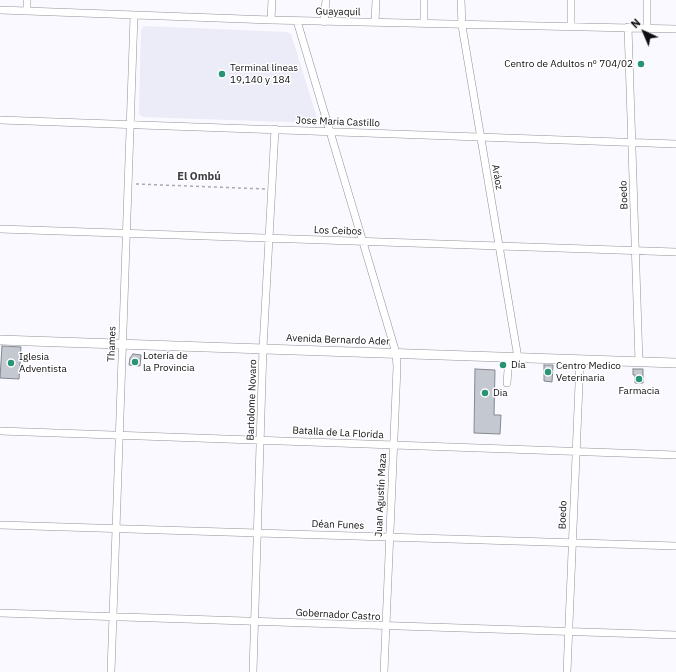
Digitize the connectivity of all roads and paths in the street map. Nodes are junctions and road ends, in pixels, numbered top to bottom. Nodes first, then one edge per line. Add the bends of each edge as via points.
1 (27, 0) edge
2 (272, 0) edge
3 (326, 0) edge
4 (376, 0) edge
5 (424, 0) edge
6 (460, 0) edge
7 (571, 0) edge
8 (647, 0) edge
9 (0, 10) edge
10 (27, 11) junction
11 (134, 16) junction
12 (271, 20) junction
13 (297, 21) junction
14 (324, 22) junction
15 (375, 22) junction
16 (424, 24) junction
17 (462, 26) junction
18 (571, 27) junction
19 (628, 27) junction
20 (647, 28) junction
21 (676, 29) edge
22 (0, 120) edge
23 (130, 125) junction
24 (275, 130) junction
25 (331, 131) junction
26 (480, 137) junction
27 (632, 142) junction
28 (676, 144) edge
29 (128, 184) junction
30 (272, 189) junction
31 (0, 229) edge
32 (126, 234) junction
33 (271, 238) junction
34 (362, 241) junction
35 (498, 246) junction
36 (635, 251) junction
37 (676, 252) edge
38 (0, 340) edge
39 (122, 344) junction
40 (264, 348) junction
41 (396, 354) junction
42 (514, 358) junction
43 (580, 360) junction
44 (639, 362) junction
45 (676, 363) edge
46 (507, 383) dead end
47 (0, 431) edge
48 (119, 435) junction
49 (260, 440) junction
50 (393, 446) junction
51 (576, 452) junction
52 (676, 455) edge
53 (0, 525) edge
54 (116, 528) junction
55 (258, 533) junction
56 (389, 537) junction
57 (572, 543) junction
58 (676, 546) edge
59 (0, 613) edge
60 (113, 616) junction
61 (255, 621) junction
62 (386, 627) junction
63 (568, 632) junction
64 (676, 635) edge
65 (111, 672) edge
66 (253, 672) edge
67 (384, 672) edge
68 (567, 672) edge

1 - 10 street
2 - 12 street
3 - 14 street
4 - 15 street
5 - 16 street
6 - 17 street, Aráoz
7 - 18 street
8 - 20 street
9 - 10 street, Guayaquil
10 - 11 street, Guayaquil
11 - 12 street, Guayaquil
11 - 23 street, Thames
12 - 13 street, Guayaquil
13 - 14 street, Guayaquil
13 - 25 street, Juan Agustín Maza
14 - 15 street, Guayaquil
15 - 16 street, Guayaquil
16 - 17 street, Guayaquil
17 - 18 street, Guayaquil
17 - 26 street, Aráoz
18 - 19 street, Guayaquil
19 - 20 street, Guayaquil
19 - 27 street, Boedo
20 - 21 street, Guayaquil
22 - 23 street, Jose Maria Castillo
23 - 24 street, Jose Maria Castillo
23 - 29 street, Thames
24 - 25 street, Jose Maria Castillo
24 - 30 street, Bartolome Novaro
25 - 26 street, Jose Maria Castillo
25 - 34 street, Juan Agustín Maza
26 - 27 street, Jose Maria Castillo
26 - 35 street, Aráoz
27 - 28 street, Jose Maria Castillo
27 - 36 street, Boedo
29 - 30 path
29 - 32 street, Thames
30 - 33 street, Bartolome Novaro
31 - 32 street, Los Ceibos
32 - 33 street, Los Ceibos
32 - 39 street, Thames
33 - 34 street, Los Ceibos
33 - 40 street, Bartolome Novaro
34 - 35 street, Los Ceibos
34 - 41 street, Juan Agustín Maza
35 - 36 street, Los Ceibos
35 - 42 street, Aráoz
36 - 37 street, Los Ceibos
36 - 44 street, Boedo
38 - 39 main road, Avenida Bernardo Ader
39 - 40 main road, Avenida Bernardo Ader
39 - 48 street, Thames
40 - 41 main road, Avenida Bernardo Ader
40 - 49 street, Bartolome Novaro
41 - 42 main road, Avenida Bernardo Ader
41 - 50 street, Juan Agustín Maza
42 - 43 main road, Avenida Bernardo Ader
42 - 46 street, Aráoz
43 - 44 main road, Avenida Bernardo Ader
43 - 51 street, Boedo
44 - 45 main road, Avenida Bernardo Ader
47 - 48 street, Batalla de La Florida
48 - 49 street, Batalla de La Florida
48 - 54 street, Thames
49 - 50 street, Batalla de La Florida
49 - 55 street, Bartolome Novaro
50 - 51 street, Batalla de La Florida
50 - 56 street, Juan Agustín Maza
51 - 52 street, Batalla de La Florida
51 - 57 street, Boedo
53 - 54 street, Déan Funes
54 - 55 street, Déan Funes
54 - 60 street, Thames
55 - 56 street, Déan Funes
55 - 61 street, Bartolome Novaro
56 - 57 street, Déan Funes
56 - 62 street, Juan Agustín Maza
57 - 58 street, Déan Funes
57 - 63 street, Boedo
59 - 60 street, Gobernador Castro
60 - 61 street, Gobernador Castro
60 - 65 street, Thames
61 - 62 street, Gobernador Castro
61 - 66 street, Bartolome Novaro
62 - 63 street, Gobernador Castro
62 - 67 street, Juan Agustín Maza
63 - 64 street, Gobernador Castro
63 - 68 street, Boedo

